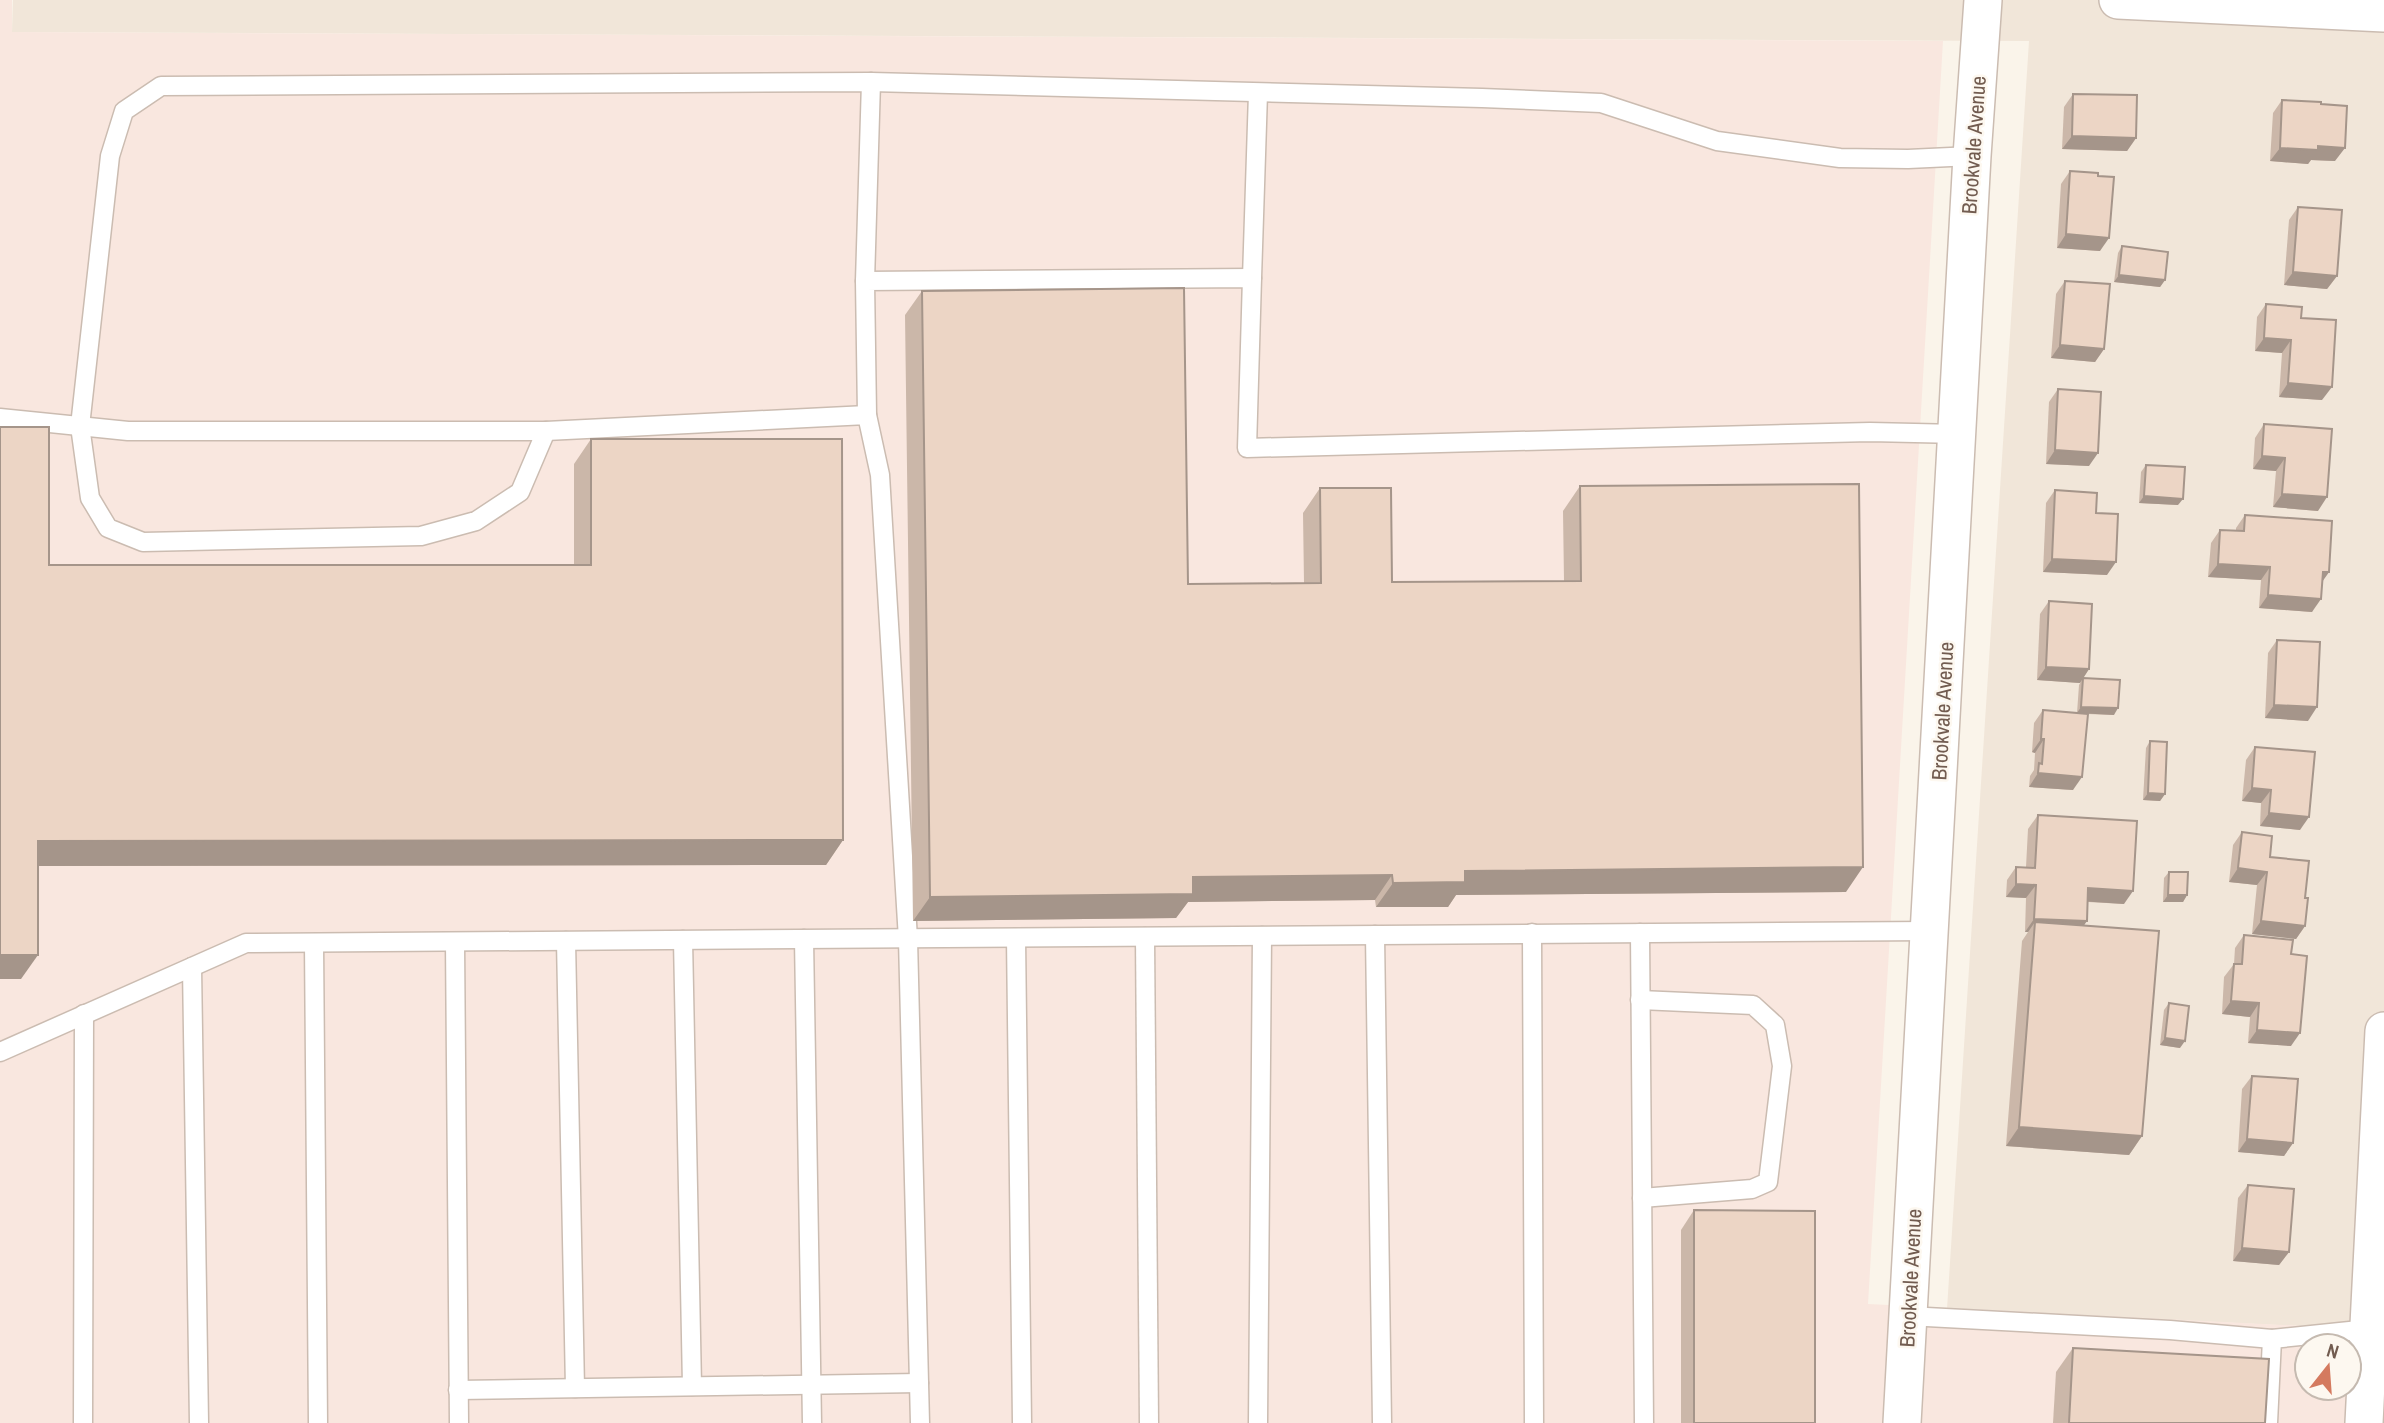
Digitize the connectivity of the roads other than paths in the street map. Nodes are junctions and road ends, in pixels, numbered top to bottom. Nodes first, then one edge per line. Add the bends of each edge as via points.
1 (1983, 0) edge
2 (2118, 0) edge
3 (2384, 13) edge
4 (871, 82) junction
5 (1258, 93) junction
6 (1972, 156) junction
7 (1252, 278) junction
8 (865, 281) junction
9 (867, 415) junction
10 (0, 418) edge
11 (80, 426) junction
12 (547, 431) junction
13 (1959, 434) junction
14 (1930, 930) junction
15 (1532, 933) junction
16 (1640, 933) junction
17 (1375, 935) junction
18 (1262, 936) junction
19 (1145, 937) junction
20 (1016, 938) junction
21 (804, 939) junction
22 (908, 939) junction
23 (683, 940) junction
24 (566, 941) junction
25 (455, 942) junction
26 (314, 943) junction
27 (192, 967) junction
28 (1640, 1000) junction
29 (84, 1014) junction
30 (2384, 1031) edge
31 (0, 1052) edge
32 (1642, 1198) junction
33 (1908, 1316) junction
34 (2377, 1329) edge
35 (2272, 1339) junction
36 (812, 1383) junction
37 (919, 1383) junction
38 (692, 1386) junction
39 (575, 1388) junction
40 (458, 1390) junction
41 (83, 1423) edge
42 (199, 1423) edge
43 (318, 1423) edge
44 (458, 1423) edge
45 (811, 1423) edge
46 (920, 1423) edge
47 (1022, 1423) edge
48 (1149, 1423) edge
49 (1258, 1423) edge
50 (1382, 1423) edge
51 (1534, 1423) edge
52 (1644, 1423) edge
53 (1902, 1423) edge
54 (2268, 1423) edge
55 (2364, 1423) edge

1 - 6 street, Brookvale Avenue
2 - 3 street
4 - 5 lane
4 - 8 lane
4 - 11 lane via 161,86 124,111 110,156
5 - 6 lane via 1601,103 1717,141 1840,158
5 - 7 lane
6 - 13 street, Brookvale Avenue
7 - 8 lane
7 - 13 lane via 1247,448 1870,432
8 - 9 lane
9 - 12 lane
9 - 22 lane via 880,475
10 - 11 lane
11 - 12 lane
11 - 12 lane via 90,498 108,528 143,542 421,536 476,521 520,492
13 - 14 street, Brookvale Avenue
14 - 16 lane
14 - 33 street, Brookvale Avenue
15 - 16 lane
15 - 17 lane
15 - 51 lane
16 - 28 lane
17 - 18 lane
17 - 50 lane
18 - 19 lane
18 - 49 lane
19 - 20 lane
19 - 48 lane
20 - 22 lane
20 - 47 lane
21 - 22 lane
21 - 23 lane
21 - 36 lane
22 - 37 lane
23 - 24 lane
23 - 38 lane
24 - 25 lane
24 - 39 lane
25 - 26 lane
25 - 40 lane
26 - 27 lane via 246,943
26 - 43 lane
27 - 29 lane
27 - 42 lane
28 - 32 lane
28 - 32 lane via 1753,1005 1775,1025 1782,1066 1768,1182 1752,1189
29 - 31 lane
29 - 41 lane
30 - 34 street
32 - 52 lane
33 - 35 lane
33 - 53 street, Brookvale Avenue
34 - 35 lane
34 - 55 street
35 - 54 lane
36 - 37 lane
36 - 38 lane
36 - 45 lane
37 - 46 lane
38 - 39 lane
39 - 40 lane
40 - 44 lane

